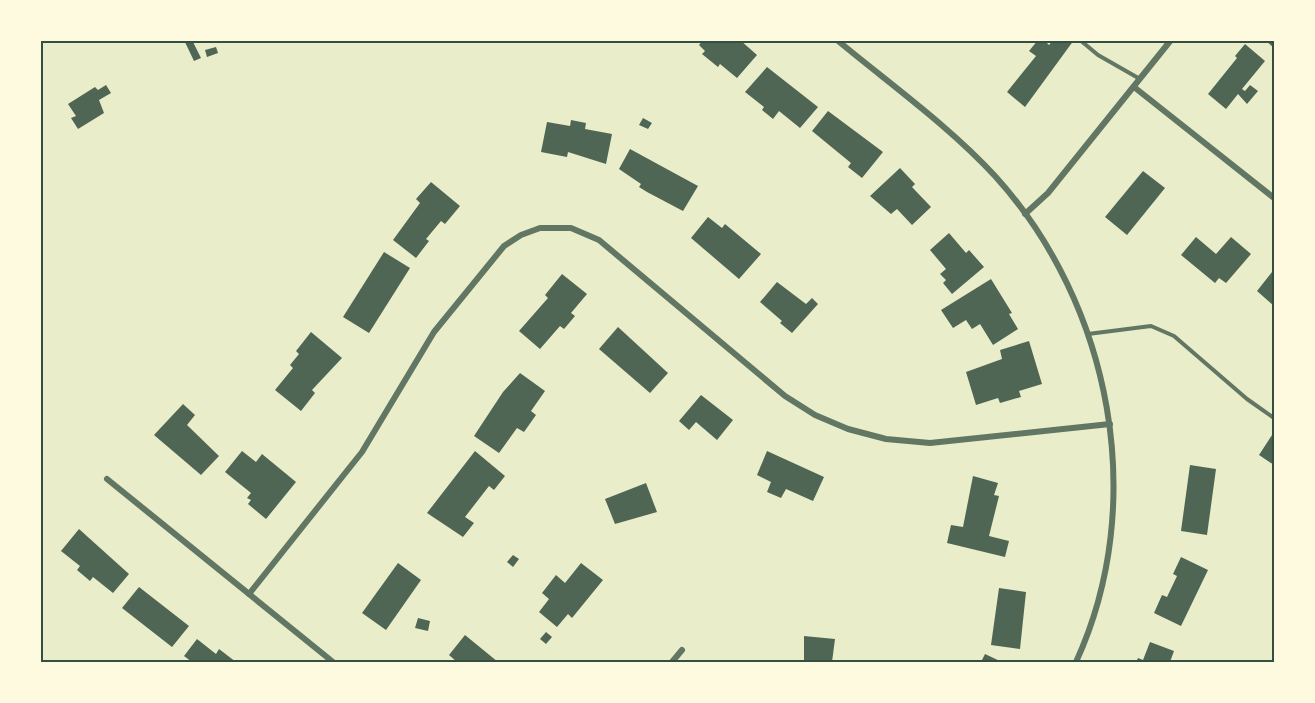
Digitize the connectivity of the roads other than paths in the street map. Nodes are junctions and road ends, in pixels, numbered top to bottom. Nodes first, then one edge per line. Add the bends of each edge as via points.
1 (837, 40) edge
2 (1080, 40) edge
3 (1171, 40) edge
4 (1140, 79) junction
5 (1134, 87) junction
6 (1275, 198) edge
7 (1025, 214) junction
8 (1088, 334) junction
9 (1275, 418) edge
10 (1110, 424) junction
11 (107, 479) dead end
12 (249, 594) junction
13 (682, 650) dead end
14 (333, 663) edge
15 (672, 663) edge
16 (1076, 663) edge

1 - 7 street via 955,138 995,176
2 - 4 lane
3 - 4 street
4 - 5 street
5 - 6 street
5 - 7 street via 1048,193
7 - 8 street via 1059,266
8 - 9 lane via 1151,326 1174,336
8 - 10 street
10 - 12 street via 930,442 886,439 848,429 785,396 599,240 571,228 540,228 504,246 454,305 362,452
10 - 16 street via 1114,484 1110,539 1100,594
11 - 12 street
12 - 14 street
13 - 15 street

